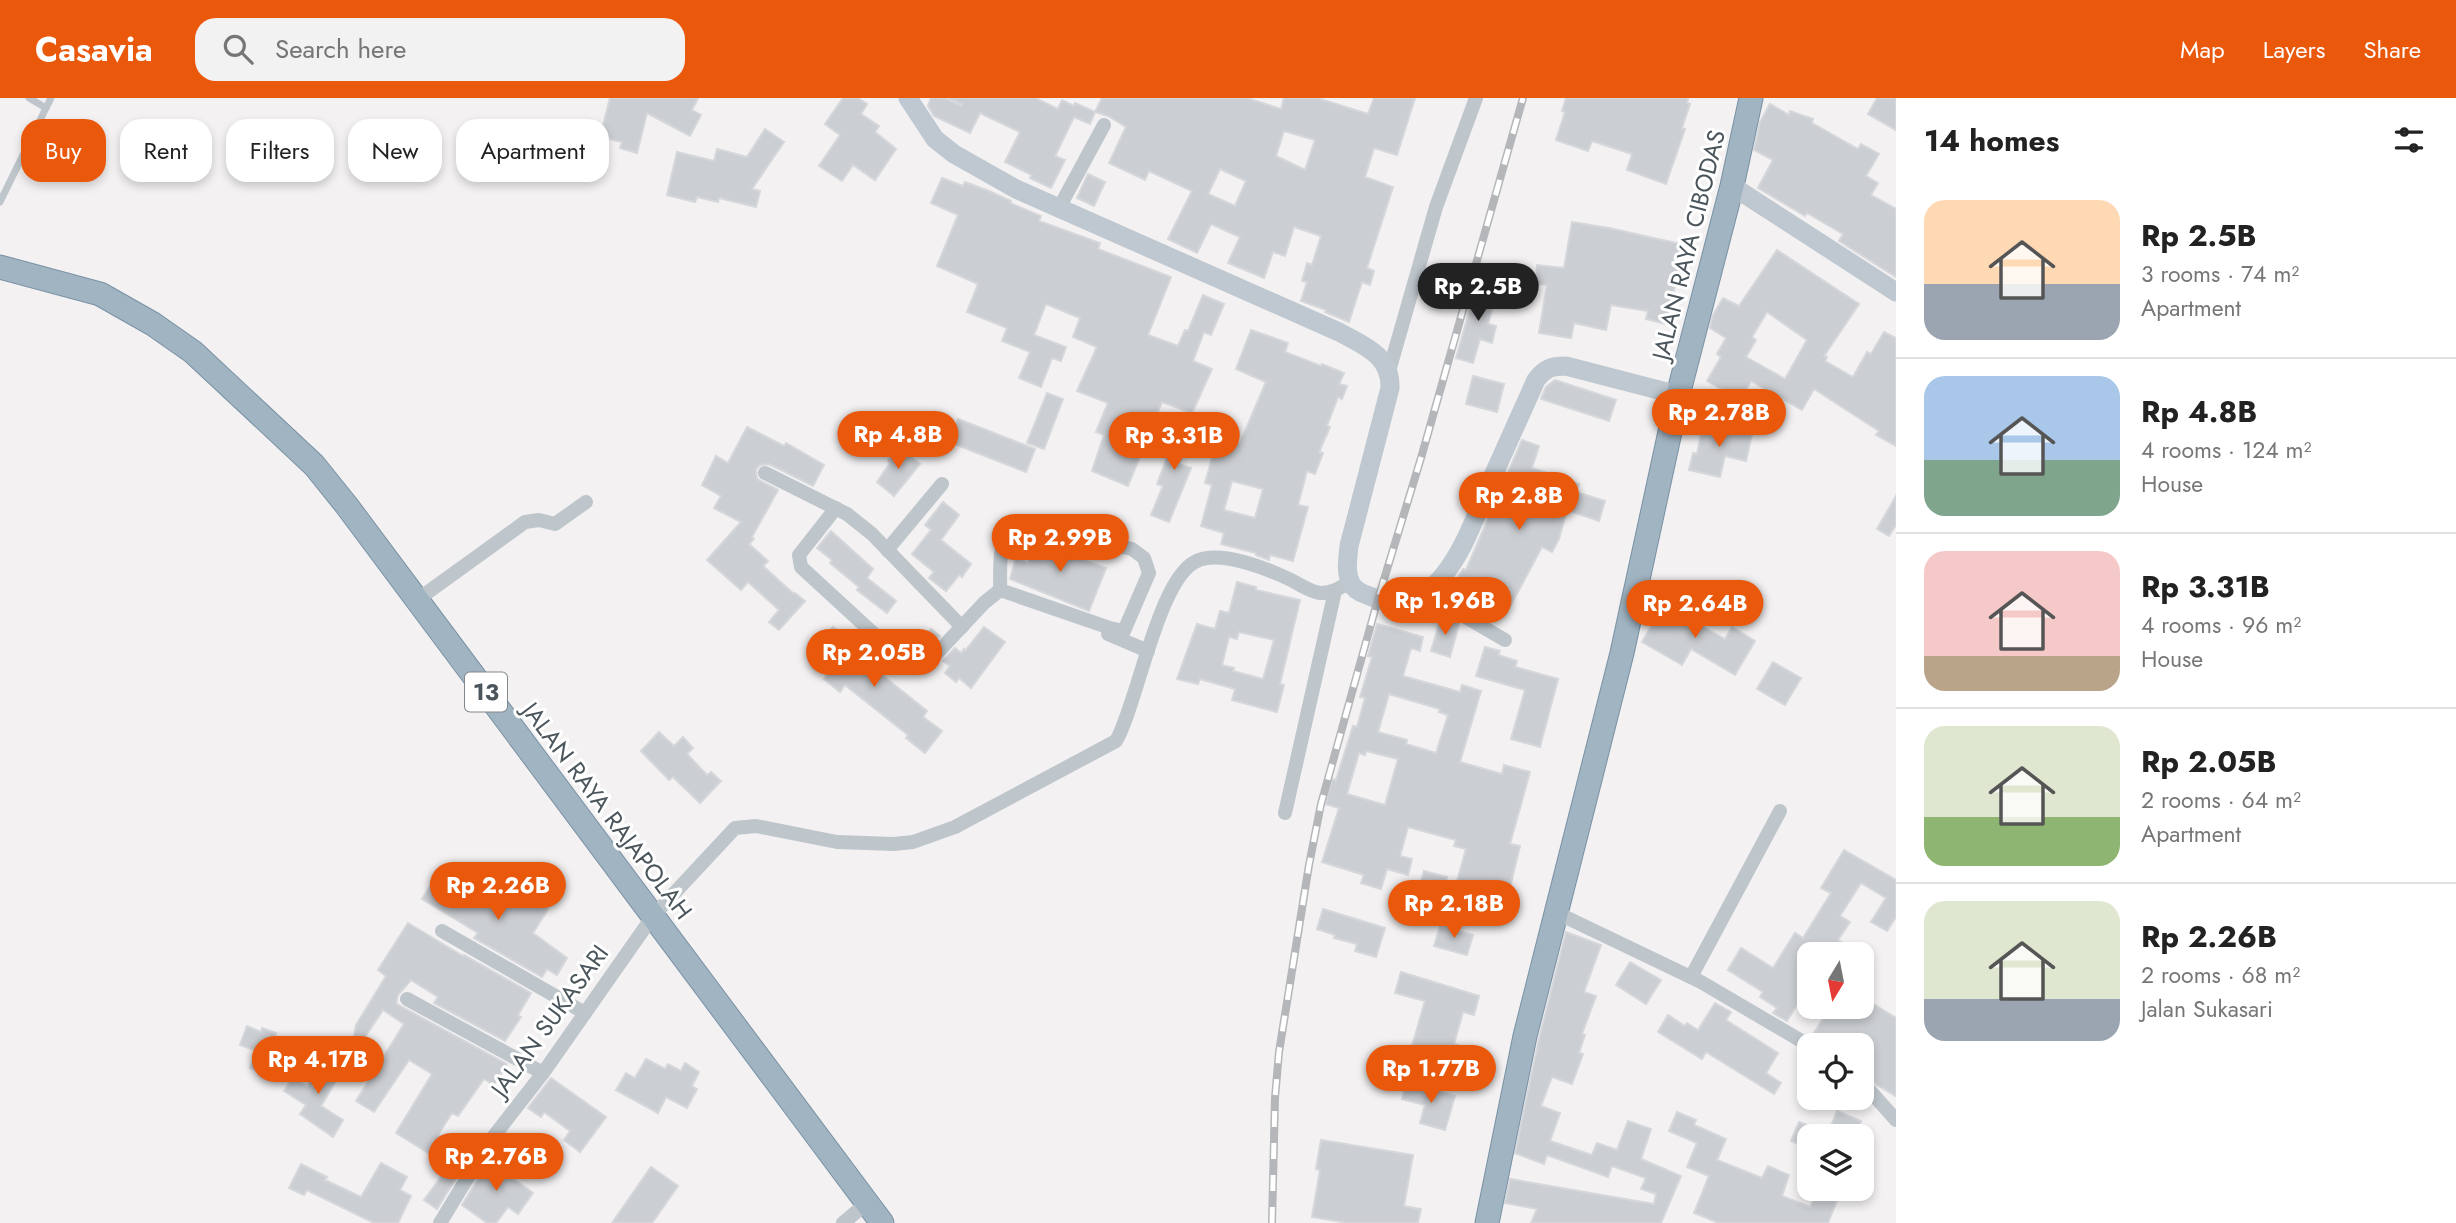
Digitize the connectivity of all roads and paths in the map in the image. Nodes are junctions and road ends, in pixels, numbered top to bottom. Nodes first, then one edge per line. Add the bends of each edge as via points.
1 (29, 98) edge
2 (51, 98) edge
3 (908, 98) edge
4 (1476, 98) edge
5 (1751, 98) edge
6 (46, 108) junction
7 (1104, 125) dead end
8 (1732, 187) junction
9 (0, 202) edge
10 (1059, 208) junction
11 (0, 267) edge
12 (1896, 292) edge
13 (1389, 371) junction
14 (1678, 395) junction
15 (765, 473) dead end
16 (942, 484) dead end
17 (586, 502) dead end
18 (836, 508) junction
19 (887, 550) junction
20 (1342, 586) junction
21 (1000, 590) junction
22 (1426, 594) junction
23 (417, 600) junction
24 (962, 628) junction
25 (1124, 631) junction
26 (1506, 640) dead end
27 (1148, 651) junction
28 (914, 682) dead end
29 (1780, 811) dead end
30 (1285, 813) dead end
31 (1557, 913) junction
32 (653, 916) junction
33 (442, 931) dead end
34 (1691, 977) junction
35 (407, 999) dead end
36 (585, 1013) junction
37 (1797, 1038) edge
38 (543, 1073) junction
39 (1874, 1095) edge
40 (1896, 1120) edge
41 (867, 1203) junction
42 (440, 1223) edge
43 (843, 1223) edge
44 (882, 1223) edge
45 (1487, 1223) edge

1 - 6 lane
2 - 6 lane
3 - 10 main road via 935,139 954,154
4 - 13 street via 1436,207
5 - 8 highway, JALAN RAYA CIBODAS
6 - 9 lane
7 - 10 street
8 - 12 main road
8 - 14 highway, JALAN RAYA CIBODAS
10 - 13 main road via 1339,332 1379,356
11 - 23 highway, JALAN RAYA RAJAPOLAH / 13 via 100,295 193,352 314,465
13 - 20 main road via 1390,388
14 - 22 main road via 1566,366 1544,370 1466,539
14 - 31 highway, JALAN RAYA CIBODAS via 1622,653
15 - 18 street
16 - 19 street
17 - 23 street via 555,524 525,522
18 - 19 street
18 - 24 street via 799,555 801,567 815,581 911,668 924,667
19 - 24 street
20 - 22 main road via 1385,602 1402,603
20 - 27 street via 1318,593 1229,558 1200,559 1184,568 1171,588
20 - 30 street
21 - 24 street
21 - 25 street
21 - 25 street via 1002,544 1010,529 1023,523 1132,549 1144,558 1150,573
22 - 26 street
23 - 32 highway, JALAN RAYA RAJAPOLAH / 13
24 - 27 street via 1003,601 1092,627
24 - 28 street
25 - 27 street
27 - 32 street, JALAN SUKASARI via 1116,741 955,827 913,842 837,842 756,826 735,828
29 - 34 street
31 - 34 street
31 - 45 highway, JALAN RAYA CIBODAS via 1525,1036
32 - 36 street, JALAN SUKASARI
32 - 41 highway, JALAN RAYA RAJAPOLAH / 13
33 - 36 street
34 - 37 street
35 - 38 street
36 - 38 street, JALAN SUKASARI
38 - 42 street, JALAN SUKASARI via 490,1141
39 - 40 street
41 - 43 street
41 - 44 highway, JALAN RAYA RAJAPOLAH / 13

